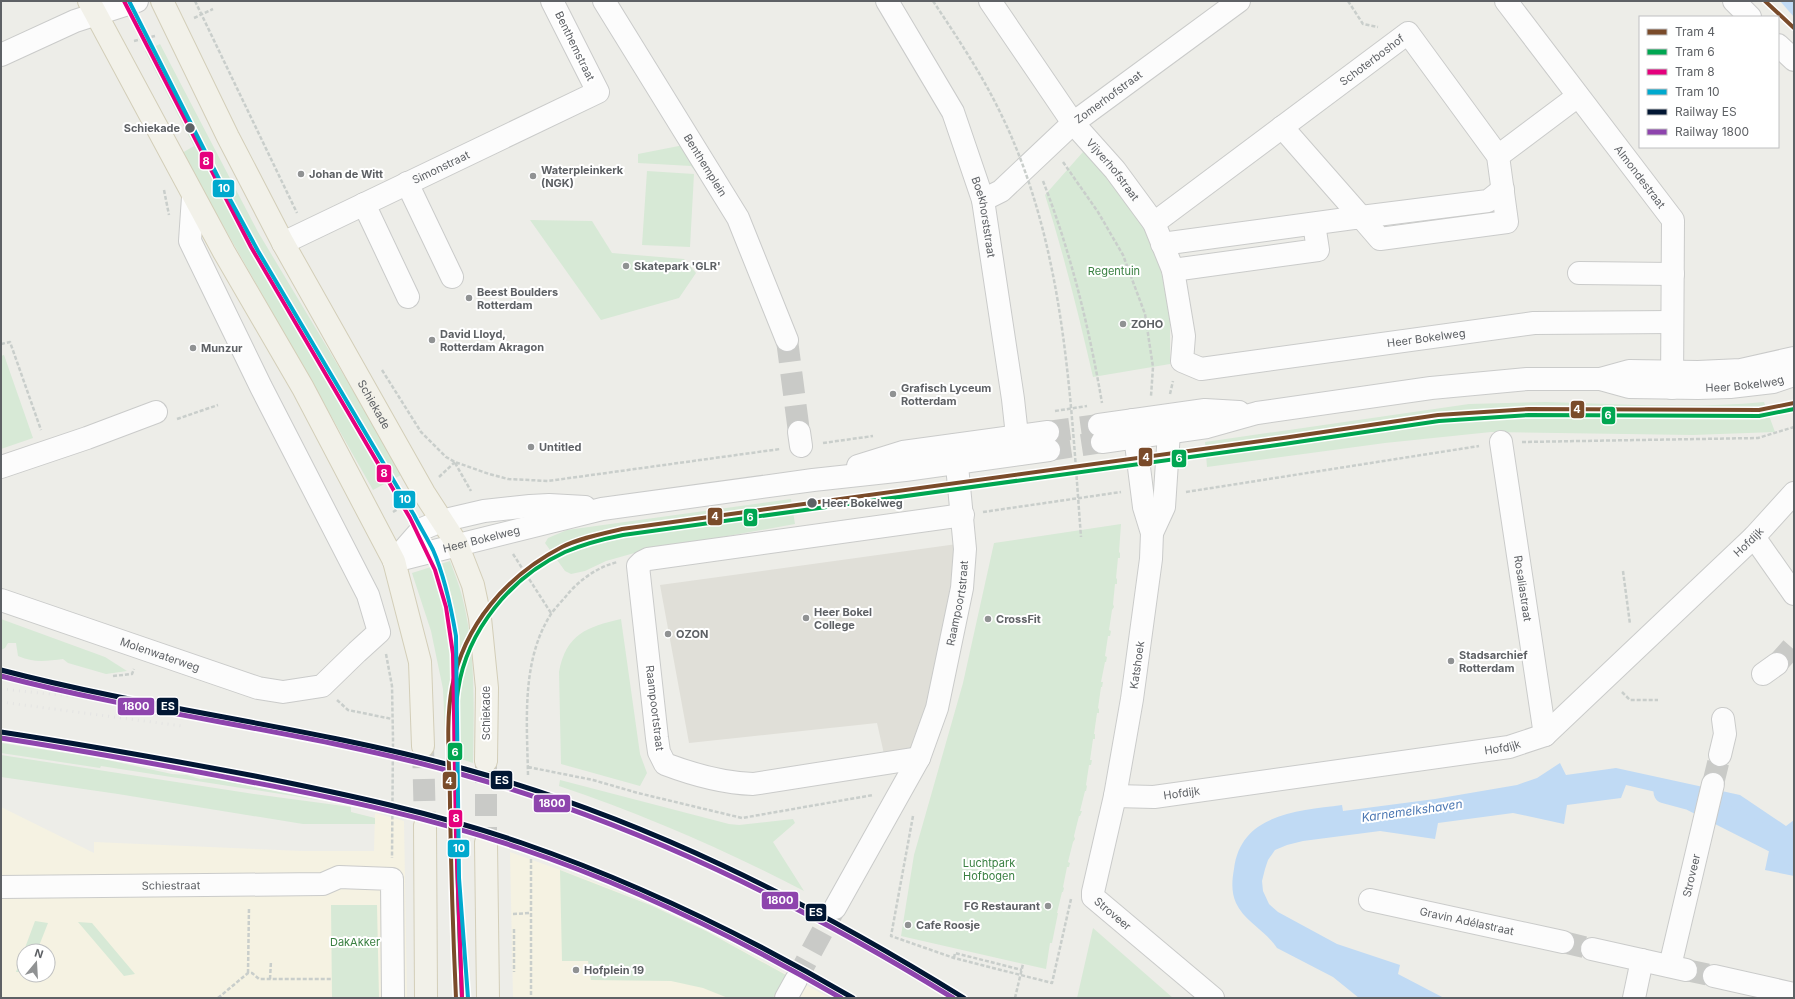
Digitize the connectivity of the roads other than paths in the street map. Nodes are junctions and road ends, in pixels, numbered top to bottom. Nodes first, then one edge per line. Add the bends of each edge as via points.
1 (137, 1) edge
2 (162, 1) edge
3 (552, 1) edge
4 (604, 1) edge
5 (887, 1) edge
6 (990, 1) edge
7 (1239, 1) edge
8 (1506, 1) edge
9 (1734, 1) edge
10 (92, 8) edge
11 (1749, 16) edge
12 (1779, 46) edge
13 (1, 55) edge
14 (1794, 60) edge
15 (598, 92) joint
16 (1578, 96) junction
17 (1073, 123) junction
18 (1282, 127) junction
19 (1498, 156) junction
20 (407, 183) junction
21 (1503, 189) junction
22 (194, 197) junction
23 (983, 200) junction
24 (364, 204) junction
25 (1361, 217) junction
26 (1154, 223) junction
27 (1314, 224) junction
28 (283, 244) junction
29 (1162, 244) junction
30 (1172, 270) junction
31 (1579, 273) dead end
32 (1673, 274) junction
33 (452, 277) dead end
34 (408, 297) dead end
35 (1672, 322) junction
36 (787, 340) tunnel mouth
37 (1794, 358) edge
38 (1182, 361) joint
39 (1794, 375) edge
40 (1672, 380) junction
41 (156, 412) road end
42 (1101, 424) tunnel mouth
43 (1167, 424) junction
44 (1134, 429) junction
45 (1048, 441) tunnel mouth
46 (1500, 442) dead end
47 (1018, 445) junction
48 (956, 454) junction
49 (1, 467) edge
50 (1794, 493) edge
51 (602, 508) junction
52 (963, 515) junction
53 (441, 521) junction
54 (1152, 533) junction
55 (1754, 537) junction
56 (457, 544) junction
57 (394, 562) junction
58 (1791, 581) edge
59 (1, 600) edge
60 (1724, 726) dead end
61 (1544, 735) junction
62 (424, 746) tunnel mouth
63 (1720, 756) tunnel mouth
64 (919, 758) junction
65 (486, 761) tunnel mouth
66 (1713, 784) tunnel mouth
67 (1115, 796) junction
68 (425, 826) tunnel mouth
69 (486, 843) tunnel mouth
70 (1, 887) edge
71 (1370, 900) dead end
72 (835, 908) tunnel mouth
73 (1563, 942) tunnel mouth
74 (1592, 949) tunnel mouth
75 (1642, 960) junction
76 (1714, 976) tunnel mouth
77 (1794, 994) edge
78 (393, 998) edge
79 (426, 998) edge
80 (488, 998) edge
81 (1213, 998) edge
82 (1634, 998) edge

1 - 10 street
2 - 28 main road, Schiekade
3 - 15 street, Benthemstraat
4 - 36 street, Benthemplein via 738,218
5 - 23 street, Boekhorststraat via 953,112
6 - 17 street, Vijverhofstraat
7 - 17 street, Zomerhofstraat
8 - 16 street, Almondestraat
9 - 11 street
10 - 13 street via 75,22
10 - 22 main road
12 - 14 street
15 - 20 street, Simonstraat
16 - 19 street
16 - 32 street, Almondestraat via 1672,220
17 - 23 street, Zomerhofstraat via 1001,191
17 - 26 street, Vijverhofstraat via 1115,170
18 - 19 street, Schoterboshof via 1408,33
18 - 25 street
18 - 26 street, Schoterboshof
19 - 21 street
20 - 24 street, Simonstraat
20 - 33 street
21 - 25 street via 1488,201
21 - 25 street via 1507,222 1380,238
22 - 57 main road via 303,388
22 - 59 street, Molenwaterweg via 190,241 261,387 368,595 379,632 322,686 283,692 258,688
23 - 47 street, Boekhorststraat
24 - 28 street, Simonstraat
24 - 34 street
25 - 27 street
26 - 29 street, Vijverhofstraat
27 - 29 street
27 - 30 street via 1318,250
28 - 53 main road, Schiekade
29 - 30 street, Vijverhofstraat
30 - 38 street, Vijverhofstraat via 1184,336
31 - 32 street
32 - 35 street, Almondestraat
35 - 38 street, Heer Bokelweg via 1534,323 1201,370
35 - 40 street, Almondestraat
37 - 40 street, Heer Bokelweg via 1741,370
39 - 40 street, Heer Bokelweg via 1773,382 1730,387
40 - 43 street, Heer Bokelweg via 1629,387 1600,379 1527,379 1431,388 1256,413 1207,427
41 - 49 street
42 - 44 street, Heer Bokelweg
43 - 44 street, Heer Bokelweg
43 - 54 street, Katshoek via 1164,507
44 - 54 street, Katshoek via 1144,507
45 - 47 street, Heer Bokelweg
46 - 61 street, Rosaliastraat
47 - 48 street, Heer Bokelweg
48 - 51 street, Heer Bokelweg via 905,470
48 - 52 street, Raampoortstraat
50 - 55 street, Hofdijk
51 - 53 street, Heer Bokelweg via 549,505 484,511
51 - 56 street, Heer Bokelweg via 501,536
52 - 64 street, Raampoortstraat via 966,549 962,588 937,708
52 - 64 street, Raampoortstraat via 648,559 638,566 657,738 659,752 665,764 693,775 753,784
53 - 56 main road, Schiekade
53 - 57 street, Heer Bokelweg via 422,529
54 - 67 street, Katshoek via 1152,559
55 - 58 street
55 - 61 street, Hofdijk
56 - 57 street, Heer Bokelweg
56 - 65 main road, Schiekade via 473,585 480,618 487,688
57 - 62 main road via 420,662
60 - 63 street
61 - 67 street, Hofdijk via 1509,747 1154,797
64 - 72 street, Raampoortstraat
66 - 75 street, Stroveer via 1678,968
67 - 81 street, Stroveer via 1092,892 1093,898
68 - 79 main road
69 - 80 main road
70 - 78 street, Schiestraat via 323,884 339,877 392,879
71 - 73 street, Gravin Adélastraat
74 - 75 street
75 - 82 street
76 - 77 street

